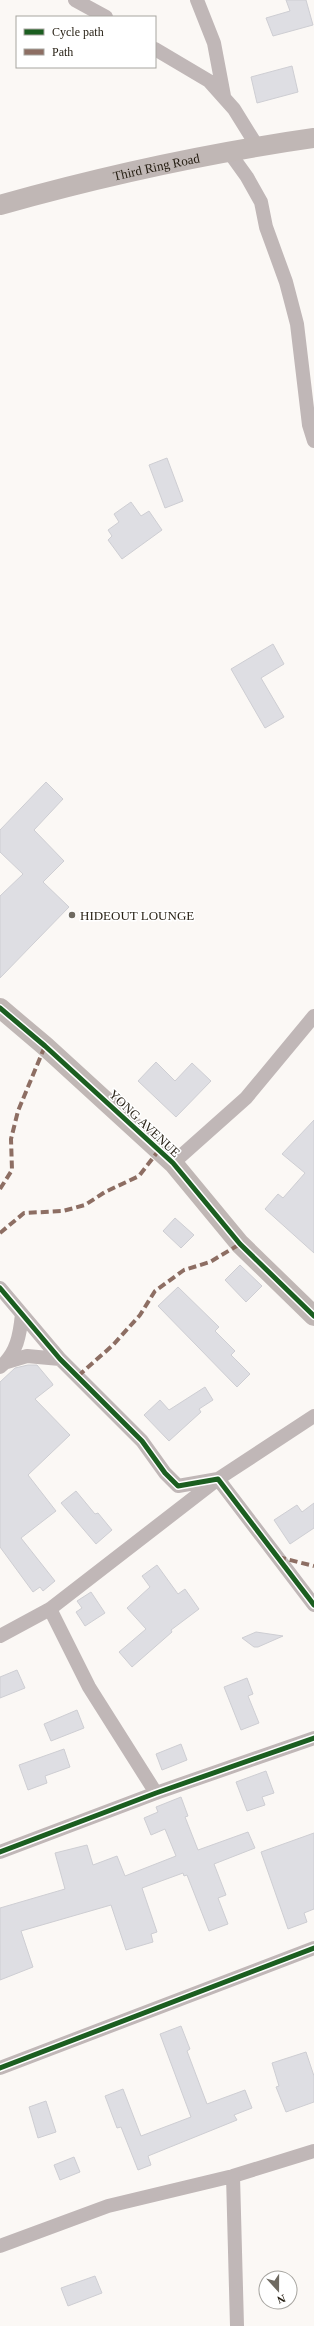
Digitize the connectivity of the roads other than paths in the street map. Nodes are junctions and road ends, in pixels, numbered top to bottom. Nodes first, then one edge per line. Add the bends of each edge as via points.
1 (76, 0) edge
2 (197, 0) edge
3 (104, 16) edge
4 (156, 50) edge
5 (224, 96) junction
6 (314, 138) edge
7 (257, 146) junction
8 (229, 152) junction
9 (0, 205) edge
10 (314, 441) edge
11 (0, 1008) edge
12 (314, 1016) edge
13 (173, 1163) junction
14 (0, 1288) edge
15 (22, 1314) junction
16 (314, 1316) edge
17 (60, 1359) junction
18 (3, 1365) edge
19 (314, 1416) edge
20 (218, 1479) junction
21 (314, 1605) edge
22 (50, 1609) junction
23 (0, 1636) edge
24 (314, 1738) edge
25 (156, 1793) junction
26 (0, 1852) edge
27 (314, 1948) edge
28 (0, 2068) edge
29 (314, 2151) edge
30 (233, 2176) junction
31 (0, 2246) edge
32 (237, 2326) edge

1 - 3 street
2 - 5 street via 214,43
4 - 5 street via 209,81
5 - 7 street via 244,122
6 - 7 street, Third Ring Road
7 - 8 street, Third Ring Road
8 - 9 street, Third Ring Road
8 - 10 street via 248,177 262,202 266,227 286,282 297,324 309,425
11 - 13 street, YONG AVENUE via 51,1051
12 - 13 street via 246,1098
13 - 16 street, YONG AVENUE via 240,1244
14 - 15 street
15 - 17 street
15 - 18 street via 19,1340
17 - 18 street via 27,1356
17 - 20 street via 142,1440 165,1474 178,1486
19 - 20 street
20 - 21 street
20 - 22 street
22 - 23 street
22 - 25 street via 89,1687
24 - 25 street
25 - 26 street
27 - 28 street
29 - 30 street
30 - 31 street via 108,2206
30 - 32 street

